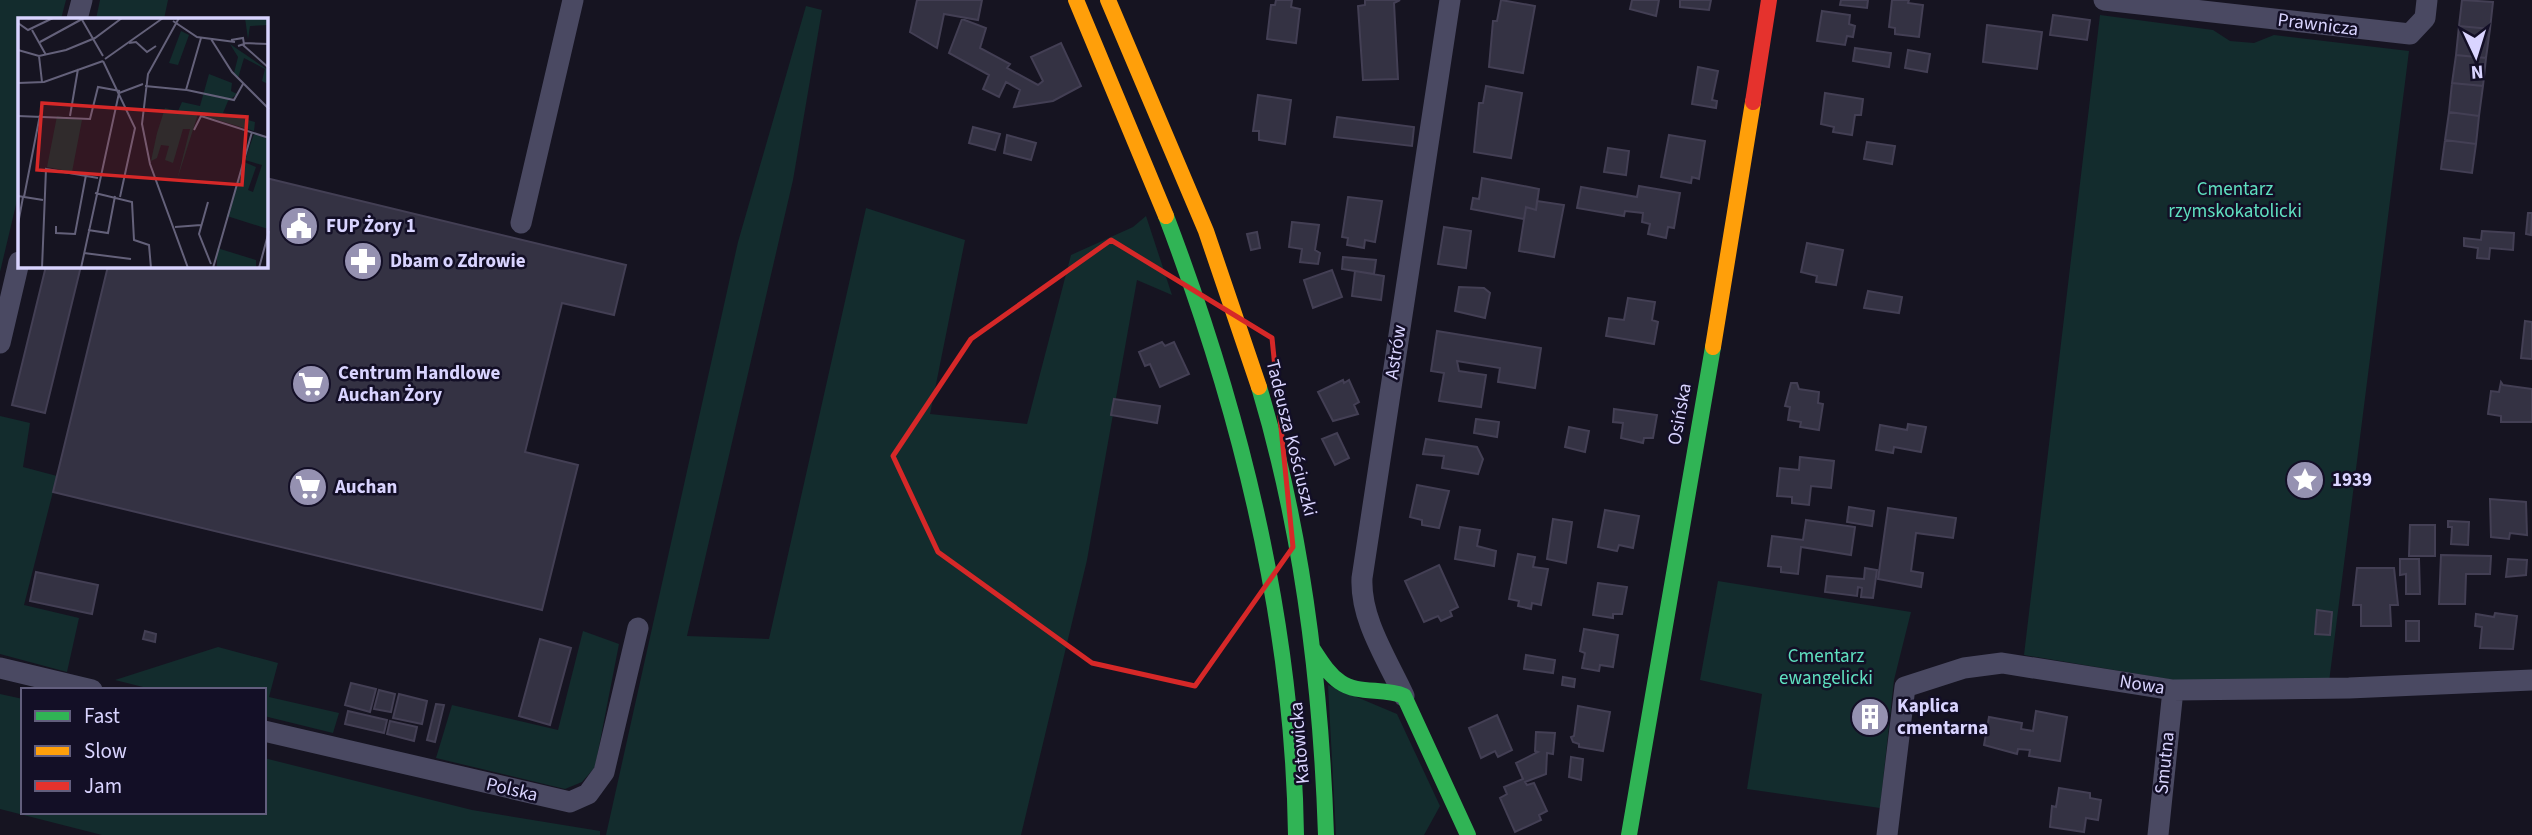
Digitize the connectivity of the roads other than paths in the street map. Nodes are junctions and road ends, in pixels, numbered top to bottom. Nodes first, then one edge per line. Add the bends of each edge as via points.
1 (82, 0) edge
2 (573, 0) edge
3 (1076, 0) edge
4 (1108, 0) edge
5 (1450, 0) edge
6 (1769, 0) edge
7 (2104, 0) edge
8 (2427, 0) edge
9 (77, 18) edge
10 (522, 223) dead end
11 (18, 266) edge
12 (0, 342) edge
13 (638, 628) dead end
14 (1312, 648) junction
15 (0, 668) edge
16 (2532, 680) edge
17 (84, 688) edge
18 (2173, 690) junction
19 (1404, 696) junction
20 (266, 731) edge
21 (1296, 835) edge
22 (1326, 835) edge
23 (1468, 835) edge
24 (1629, 835) edge
25 (1886, 835) edge
26 (2158, 835) edge

1 - 9 street
2 - 10 street
3 - 21 main road, Katowicka via 1160,197 1222,373 1256,508 1282,658
4 - 14 main road, Tadeusza Kościuszki via 1220,266 1252,367 1287,503
5 - 19 street, Astrów via 1362,578 1364,607
6 - 24 main road, Osińska
7 - 8 street, Prawnicza via 2410,34 2425,18
11 - 12 street
13 - 20 street, Polska via 604,772 588,794 570,802
14 - 19 main road, Tadeusza Kościuszki via 1346,686 1383,688
14 - 22 main road, Katowicka
15 - 17 street
16 - 18 street, Nowa
18 - 25 street, Nowa via 2002,663 1964,668 1905,687
18 - 26 street, Smutna
19 - 23 main road

